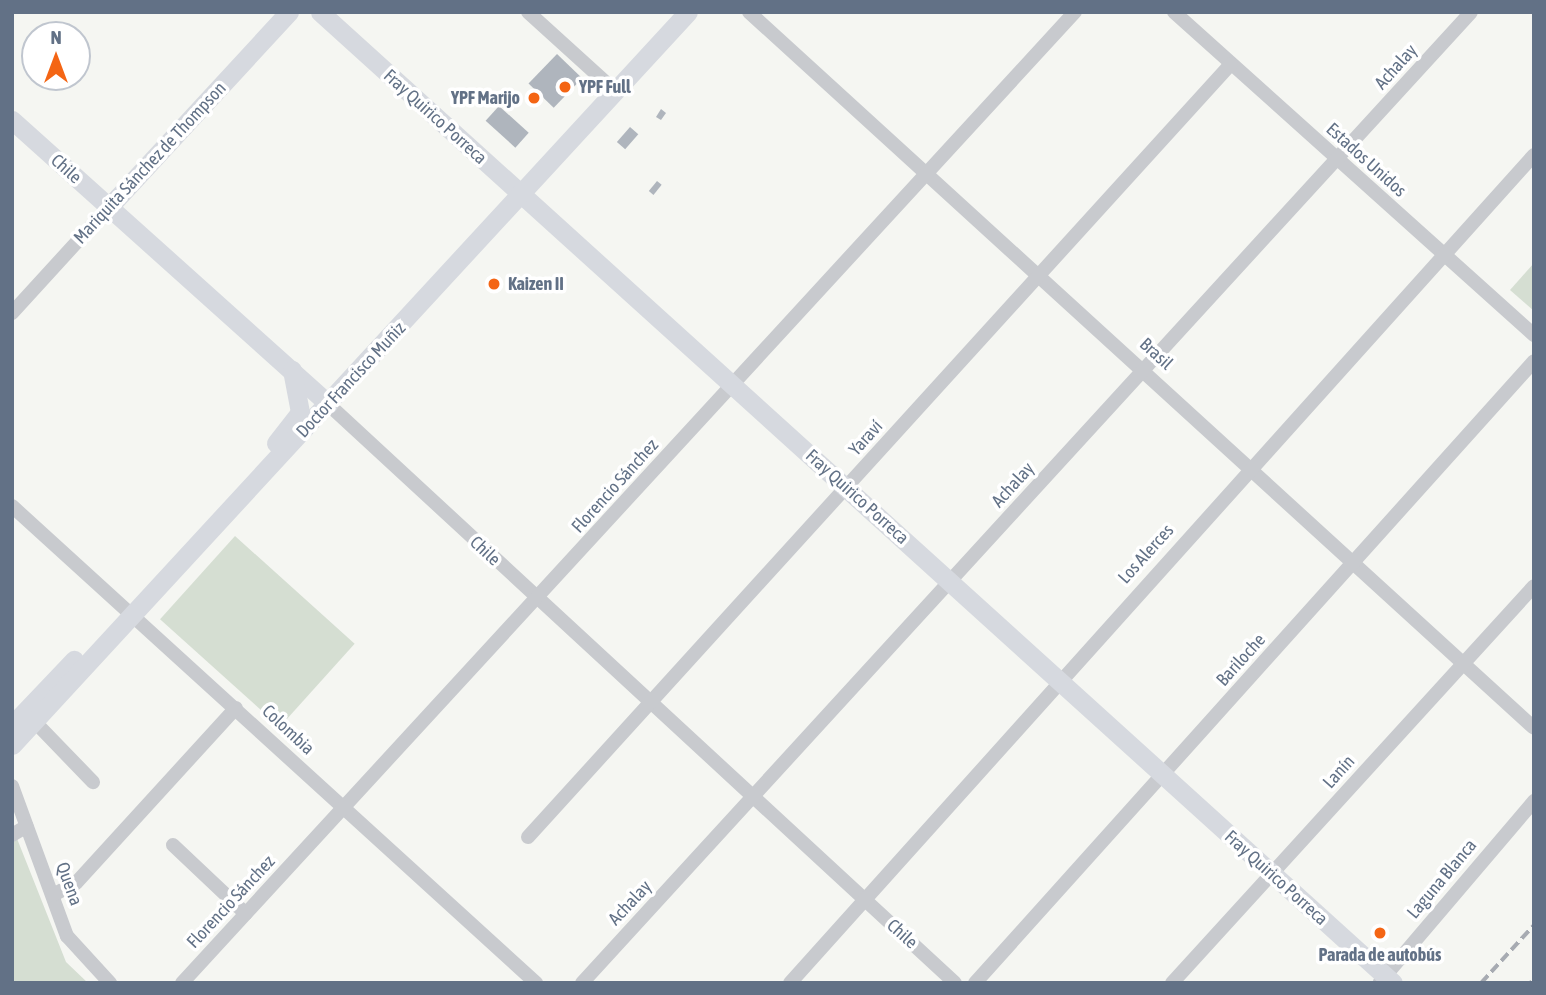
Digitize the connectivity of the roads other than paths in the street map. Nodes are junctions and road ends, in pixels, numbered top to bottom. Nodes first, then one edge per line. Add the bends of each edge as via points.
1 (289, 12) edge
2 (320, 12) edge
3 (528, 12) edge
4 (688, 12) edge
5 (749, 12) edge
6 (1075, 12) edge
7 (1174, 12) edge
8 (1471, 12) edge
9 (1231, 64) junction
10 (615, 91) junction
11 (12, 120) edge
12 (1534, 155) edge
13 (1338, 161) junction
14 (926, 174) junction
15 (521, 195) junction
16 (108, 208) junction
17 (1443, 255) junction
18 (1038, 276) junction
19 (12, 313) edge
20 (1534, 335) edge
21 (1534, 361) edge
22 (292, 370) junction
23 (1145, 370) junction
24 (733, 386) junction
25 (328, 404) junction
26 (1251, 467) junction
27 (846, 488) junction
28 (15, 516) edge
29 (1353, 564) junction
30 (951, 582) junction
31 (1534, 586) edge
32 (537, 599) junction
33 (130, 610) junction
34 (1463, 664) junction
35 (1057, 680) junction
36 (651, 704) junction
37 (236, 708) junction
38 (34, 722) junction
39 (12, 725) edge
40 (1534, 728) edge
41 (12, 745) edge
42 (1163, 776) junction
43 (93, 782) dead end
44 (12, 786) edge
45 (754, 798) junction
46 (1534, 801) edge
47 (345, 809) junction
48 (27, 826) junction
49 (12, 835) edge
50 (528, 837) dead end
51 (173, 845) dead end
52 (1271, 874) junction
53 (53, 895) junction
54 (865, 900) junction
55 (246, 914) junction
56 (1386, 981) edge
57 (110, 983) edge
58 (182, 983) edge
59 (536, 983) edge
60 (582, 983) edge
61 (790, 983) edge
62 (955, 983) edge
63 (975, 983) edge
64 (1172, 983) edge

1 - 16 main road, Mariquita Sánchez de Thompson
2 - 15 main road, Fray Quirico Porreca
3 - 10 street
4 - 10 main road, Doctor Francisco Muñiz
5 - 14 street, Brasil
6 - 14 street, Florencio Sánchez
7 - 9 street, Estados Unidos
8 - 13 street, Achalay
9 - 13 street, Estados Unidos
9 - 18 street, Yaraví
10 - 15 main road, Doctor Francisco Muñiz
11 - 16 main road, Chile
12 - 17 street, Los Alerces
13 - 17 street, Estados Unidos
13 - 23 street, Achalay
14 - 18 street, Brasil
14 - 24 street, Florencio Sánchez
15 - 24 main road, Fray Quirico Porreca
15 - 25 main road, Doctor Francisco Muñiz
16 - 19 street, Mariquita Sánchez de Thompson
16 - 22 main road, Chile
17 - 20 street, Estados Unidos
17 - 26 street, Los Alerces
18 - 23 street, Brasil
18 - 27 street, Yaraví
21 - 29 street, Bariloche
22 - 25 main road, Chile
22 - 33 main road, Doctor Francisco Muñiz via 300,412 288,430
23 - 26 street, Brasil
23 - 30 street, Achalay
24 - 27 main road, Fray Quirico Porreca
24 - 32 street, Florencio Sánchez
25 - 32 street, Chile
25 - 33 main road, Doctor Francisco Muñiz
26 - 29 street, Brasil
26 - 35 street, Los Alerces
27 - 30 main road, Fray Quirico Porreca
27 - 36 street, Yaraví
28 - 33 street, Colombia
29 - 34 street, Brasil
29 - 42 street, Bariloche
30 - 35 main road, Fray Quirico Porreca
30 - 45 street, Achalay
31 - 34 street, Lanín
32 - 36 street, Chile
32 - 47 street, Florencio Sánchez
33 - 37 street, Colombia
33 - 38 main road, Doctor Francisco Muñiz
33 - 39 main road, Doctor Francisco Muñiz
34 - 40 street, Brasil
34 - 52 street, Lanín
35 - 42 main road, Fray Quirico Porreca
35 - 54 street, Los Alerces
36 - 45 street, Chile
36 - 50 street, Yaraví
37 - 47 street, Colombia
37 - 53 street via 76,883
38 - 41 main road, Doctor Francisco Muñiz
38 - 43 street
42 - 52 main road, Fray Quirico Porreca
42 - 63 street, Bariloche
44 - 48 street, Quena
45 - 54 street, Chile
45 - 60 street, Achalay
46 - 56 street, Laguna Blanca
47 - 55 street, Florencio Sánchez
47 - 59 street, Colombia
48 - 49 street
48 - 53 street, Quena
51 - 55 street
52 - 56 main road, Fray Quirico Porreca
52 - 64 street, Lanín
53 - 57 street, Quena via 76,951
54 - 61 street, Los Alerces
54 - 62 street, Chile
55 - 58 street, Florencio Sánchez

